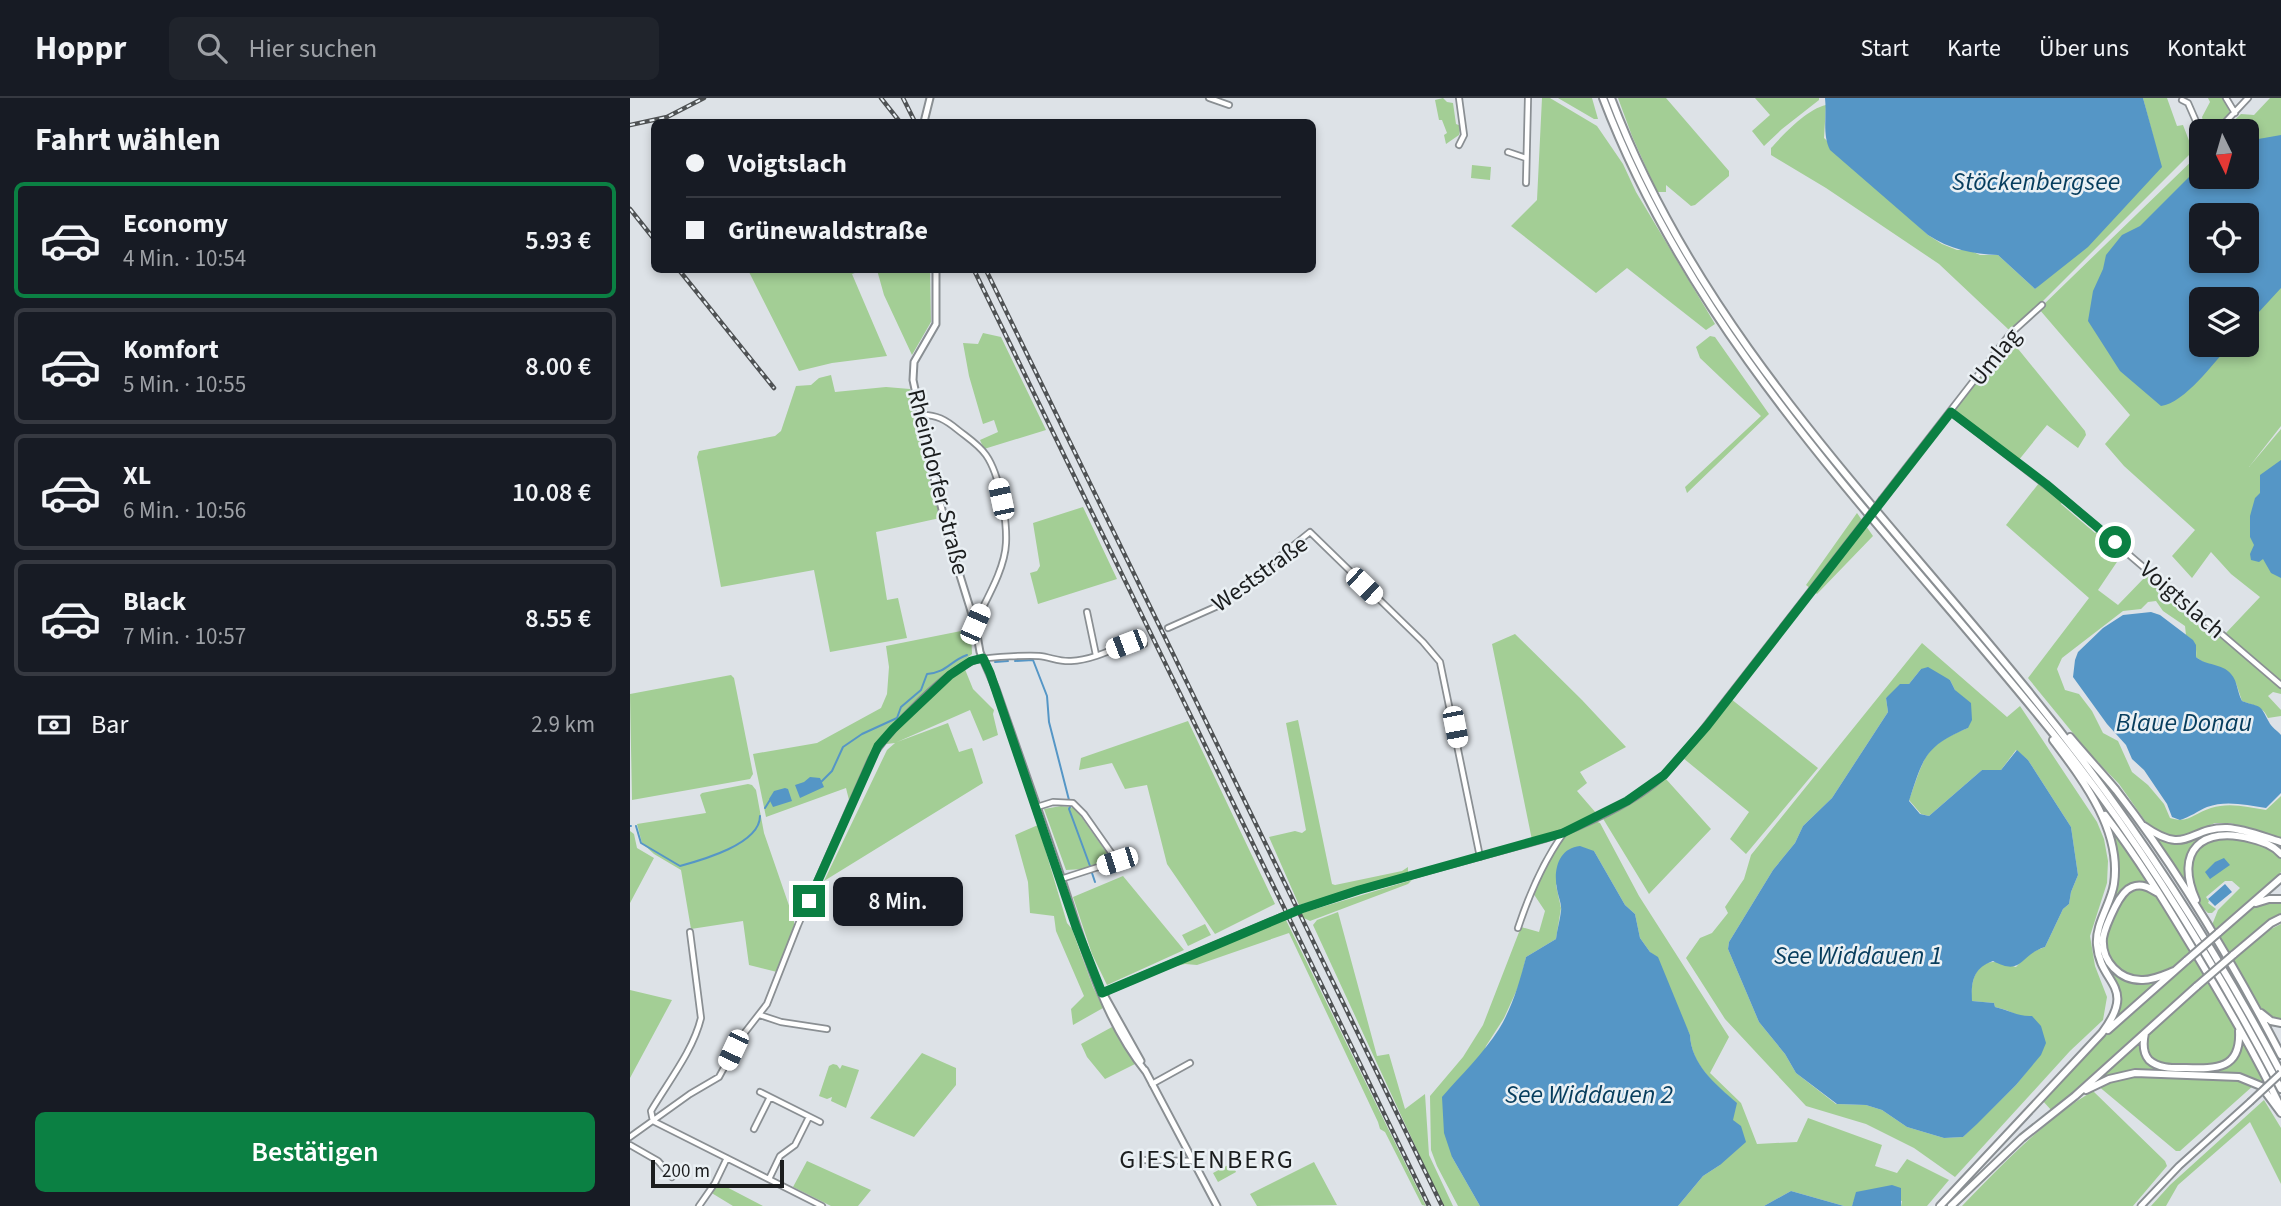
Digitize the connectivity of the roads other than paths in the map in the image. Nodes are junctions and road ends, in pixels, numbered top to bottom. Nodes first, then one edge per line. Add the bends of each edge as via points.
1 (930, 98) edge
2 (1209, 98) edge
3 (1459, 98) edge
4 (1528, 98) edge
5 (1603, 98) edge
6 (1611, 98) edge
7 (2226, 98) edge
8 (2248, 98) edge
9 (2182, 100) dead end
10 (1228, 105) dead end
11 (2235, 113) junction
12 (924, 119) edge
13 (2195, 119) edge
14 (2229, 119) edge
15 (1459, 145) dead end
16 (1508, 152) dead end
17 (1526, 158) junction
18 (1526, 183) dead end
19 (936, 273) edge
20 (2042, 304) dead end
21 (1951, 412) junction
22 (920, 415) junction
23 (1087, 612) dead end
24 (975, 624) junction
25 (1168, 628) dead end
26 (1130, 642) dead end
27 (1096, 655) junction
28 (983, 658) junction
29 (2281, 685) edge
30 (2029, 692) junction
31 (2024, 698) junction
32 (2093, 800) junction
33 (1037, 807) junction
34 (2139, 822) junction
35 (1563, 833) junction
36 (1545, 839) junction
37 (2281, 842) edge
38 (1553, 847) junction
39 (2281, 854) edge
40 (1480, 856) junction
41 (2281, 878) edge
42 (1061, 879) junction
43 (2160, 894) junction
44 (2281, 899) edge
45 (2248, 907) junction
46 (2202, 915) junction
47 (2280, 919) edge
48 (1518, 928) dead end
49 (690, 932) dead end
50 (2175, 971) junction
51 (1102, 993) junction
52 (2257, 1010) junction
53 (760, 1015) junction
54 (2281, 1023) edge
55 (2238, 1025) junction
56 (827, 1029) dead end
57 (2146, 1031) junction
58 (2086, 1050) junction
59 (2281, 1055) edge
60 (1189, 1063) dead end
61 (2281, 1073) edge
62 (1152, 1084) junction
63 (2281, 1089) edge
64 (760, 1092) dead end
65 (2075, 1096) junction
66 (770, 1097) junction
67 (2281, 1110) edge
68 (809, 1116) junction
69 (653, 1121) junction
70 (820, 1122) dead end
71 (754, 1129) dead end
72 (630, 1138) edge
73 (630, 1145) edge
74 (727, 1158) junction
75 (1141, 1160) dead end
76 (1195, 1161) junction
77 (671, 1177) dead end
78 (769, 1179) junction
79 (699, 1206) edge
80 (822, 1206) edge
81 (1217, 1206) edge
82 (1940, 1206) edge
83 (1951, 1206) edge
84 (2141, 1206) edge

1 - 12 main road
2 - 10 street
3 - 15 street via 1464,135
4 - 17 street
5 - 31 highway via 1660,225 1727,334 1814,449
6 - 30 highway via 1665,217 1744,344 1832,459
7 - 11 street
8 - 11 street
9 - 13 street
11 - 14 street
16 - 17 street
17 - 18 street
19 - 22 main road, Rheindorfer Straße via 933,330 913,366
20 - 21 street, Umlag via 2010,334
21 - 29 street, Voigtslach via 2064,499
21 - 35 street, Umlag, bridge via 1664,775 1627,801
22 - 24 main road, Rheindorfer Straße
22 - 24 street via 946,421 982,450 995,472 1006,545
23 - 27 street
24 - 28 main road, Rheindorfer Straße
25 - 40 street, Weststraße via 1220,605 1310,532 1440,662
26 - 27 street
27 - 28 street via 1073,662 1040,656
28 - 33 main road, Rheindorfer Straße
28 - 53 street via 950,675 878,746
30 - 34 highway
30 - 61 highway via 2169,879
31 - 32 highway
31 - 63 highway via 2089,779 2160,880 2219,974
32 - 43 highway
32 - 58 highway via 2114,848 2112,896 2097,945 2117,1001 2113,1019
33 - 42 main road, Rheindorfer Straße
33 - 42 street via 1073,803 1117,861
34 - 37 highway via 2174,840 2229,828
34 - 46 highway
35 - 36 street, Umlag
35 - 38 street
36 - 38 street
36 - 40 street, Umlag
38 - 48 street
39 - 46 highway via 2267,844 2228,833 2200,843 2191,857 2188,876
40 - 51 street, Umlag, bridge via 1281,916
41 - 45 highway
42 - 51 main road, Rheindorfer Straße
43 - 50 highway via 2140,886 2125,892 2107,924 2104,947 2111,965 2129,978 2145,980
43 - 55 highway
44 - 45 highway
45 - 50 highway, bridge
46 - 52 highway
47 - 57 highway, bridge
49 - 69 street via 701,1018 651,1111
50 - 58 highway
51 - 62 main road, Rheindorfer Straße
52 - 54 highway
52 - 59 highway
53 - 56 street
53 - 69 street via 739,1040 719,1077
55 - 57 highway via 2239,1043 2233,1058 2209,1069 2157,1065 2144,1053
55 - 67 highway
57 - 65 highway
58 - 82 highway
60 - 62 street
61 - 84 main road, bridge
62 - 76 main road, Rheindorfer Straße
64 - 66 street
65 - 67 highway via 2101,1082 2135,1073 2239,1077 2261,1086
65 - 83 highway via 2022,1138
66 - 68 street
66 - 71 street
68 - 70 street
68 - 78 street via 795,1145 780,1156
69 - 72 street
69 - 74 street
73 - 77 street via 649,1154
74 - 78 street
74 - 79 street
75 - 76 street
76 - 81 main road, Rheindorfer Straße
78 - 80 street

